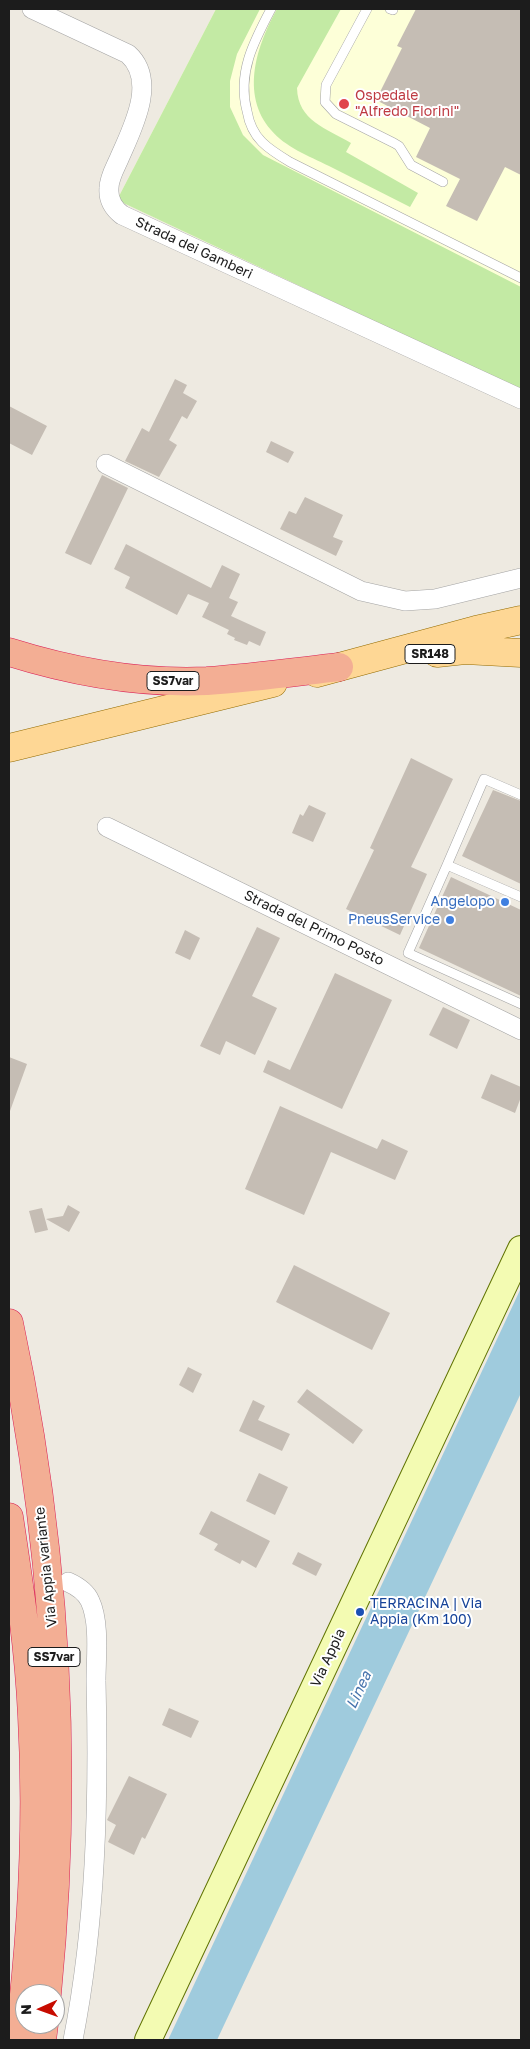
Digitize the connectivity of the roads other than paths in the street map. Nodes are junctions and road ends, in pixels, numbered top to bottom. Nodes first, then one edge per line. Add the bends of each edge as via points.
1 (32, 9) edge
2 (271, 9) edge
3 (367, 9) edge
4 (443, 182) dead end
5 (521, 278) edge
6 (521, 399) edge
7 (106, 464) dead end
8 (521, 578) edge
9 (521, 614) edge
10 (521, 620) edge
11 (476, 630) junction
12 (9, 652) edge
13 (521, 654) edge
14 (340, 667) junction
15 (9, 748) edge
16 (521, 795) edge
17 (107, 827) dead end
18 (447, 864) junction
19 (521, 897) edge
20 (521, 1004) edge
21 (521, 1030) edge
22 (521, 1249) edge
23 (9, 1322) edge
24 (9, 1517) edge
25 (9, 1566) edge
26 (68, 1582) dead end
27 (32, 1718) junction
28 (48, 1984) edge
29 (19, 2040) edge
30 (73, 2040) edge
31 (148, 2040) edge

1 - 6 street, Strada dei Gamberi via 128,54 138,68 139,106 108,189 111,202 122,215
2 - 5 lane via 252,47 244,76 250,126 261,141 290,162
3 - 4 lane via 326,85 325,102 336,114 394,143 412,165
7 - 8 street via 361,590 406,601 435,599
9 - 11 main road, SR148
10 - 11 main road, SR148
11 - 14 main road, SR148
12 - 14 highway, SS7var via 95,673 163,681 207,681
13 - 14 main road, SR148 via 465,650
14 - 15 main road, SR148
16 - 18 lane via 484,779
17 - 21 street, Strada del Primo Posto
18 - 19 lane
18 - 20 lane via 408,953
22 - 31 main road, Via Appia
23 - 28 highway, Via Appia variante / SS7var via 34,1456 54,1653 58,1755 57,1858
24 - 27 highway, Via Appia variante / SS7var via 27,1642
25 - 27 highway
26 - 30 street via 86,1595 94,1617 97,1714 96,1810 89,1923
27 - 29 highway, Via Appia variante / SS7var via 32,1873

